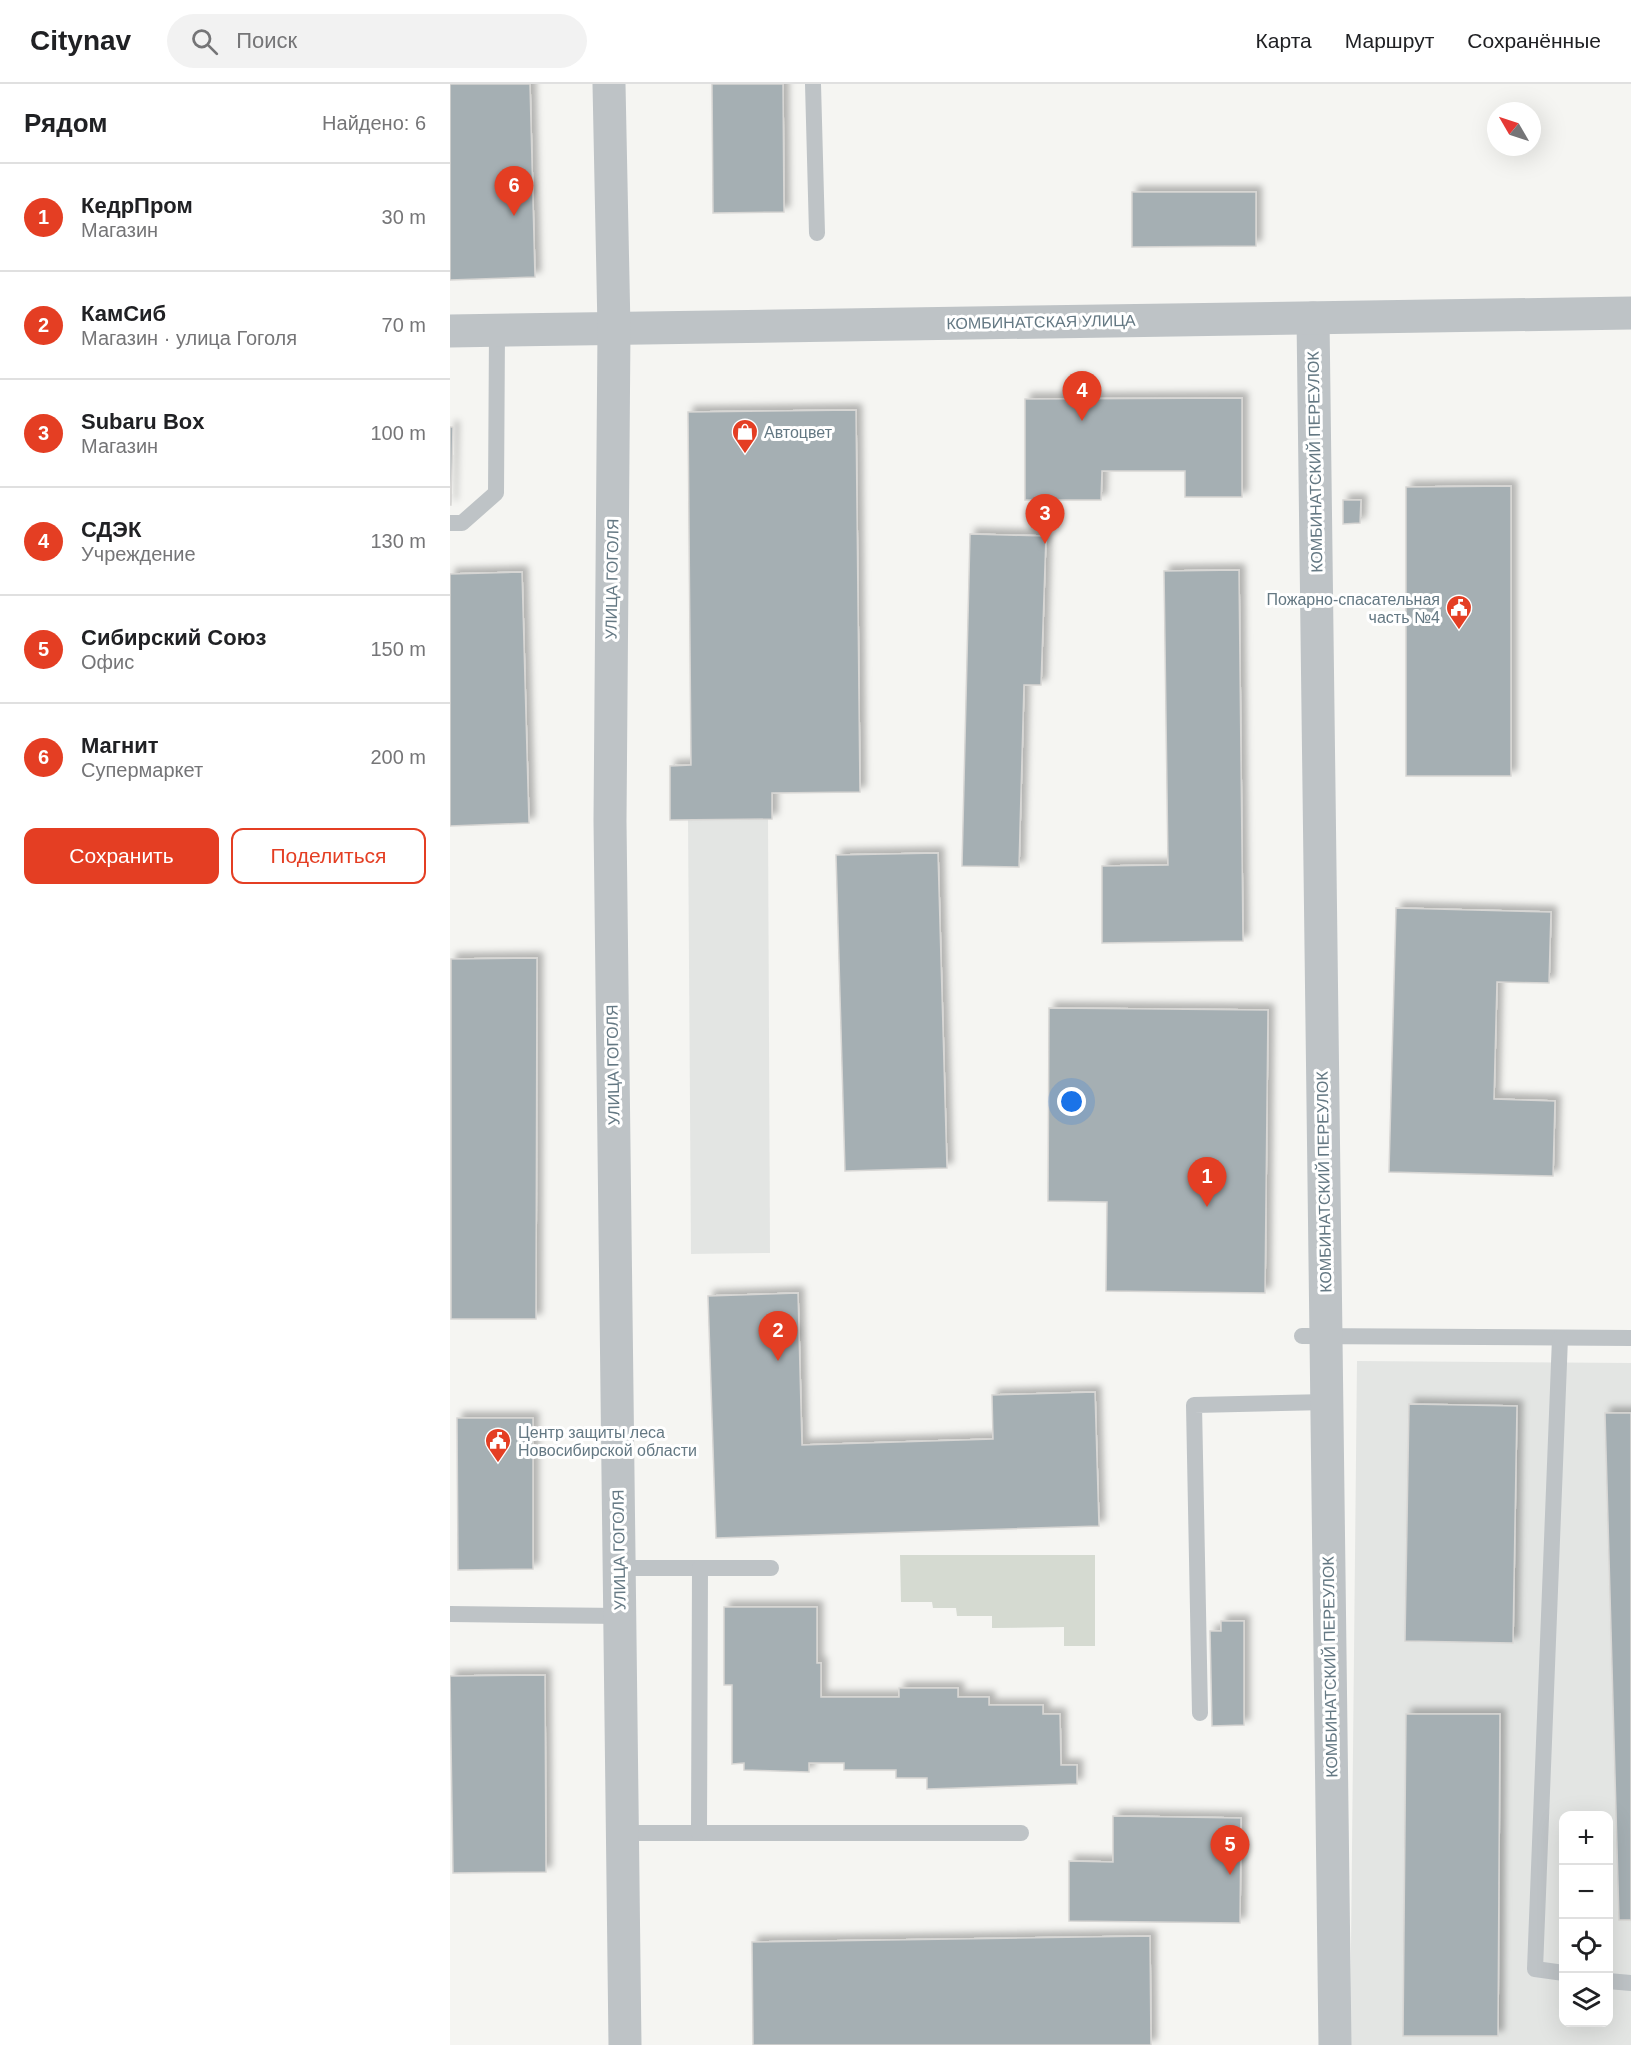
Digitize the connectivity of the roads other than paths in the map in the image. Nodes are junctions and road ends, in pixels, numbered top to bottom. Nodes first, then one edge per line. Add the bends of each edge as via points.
1 (609, 84) edge
2 (813, 84) edge
3 (817, 233) dead end
4 (1631, 313) edge
5 (1313, 318) junction
6 (614, 328) junction
7 (497, 330) junction
8 (450, 331) edge
9 (450, 523) edge
10 (1314, 1336) junction
11 (1560, 1338) junction
12 (1631, 1338) edge
13 (1327, 1402) junction
14 (619, 1568) junction
15 (700, 1568) junction
16 (771, 1568) dead end
17 (450, 1614) edge
18 (620, 1616) junction
19 (1200, 1713) dead end
20 (623, 1833) junction
21 (699, 1833) junction
22 (1021, 1833) dead end
23 (1559, 1972) edge
24 (1613, 1981) edge
25 (1631, 1983) edge
26 (626, 2045) edge
27 (1335, 2045) edge

1 - 6 street, УЛИЦА ГОГОЛЯ
2 - 3 lane
4 - 5 street, КОМБИНАТСКАЯ УЛИЦА
5 - 6 street, КОМБИНАТСКАЯ УЛИЦА
5 - 10 street, КОМБИНАТСКИЙ ПЕРЕУЛОК
6 - 7 street, КОМБИНАТСКАЯ УЛИЦА
6 - 14 street, УЛИЦА ГОГОЛЯ via 610,821
7 - 8 street, КОМБИНАТСКАЯ УЛИЦА
7 - 9 lane via 496,493 462,523
10 - 11 lane
10 - 13 street, КОМБИНАТСКИЙ ПЕРЕУЛОК
11 - 12 lane
11 - 23 lane via 1535,1969
13 - 19 lane via 1194,1405
13 - 27 street, КОМБИНАТСКИЙ ПЕРЕУЛОК
14 - 15 lane
14 - 18 street, УЛИЦА ГОГОЛЯ
15 - 16 lane
15 - 21 lane
17 - 18 lane
18 - 20 street, УЛИЦА ГОГОЛЯ
20 - 21 lane
20 - 26 street, УЛИЦА ГОГОЛЯ
21 - 22 lane
24 - 25 lane

